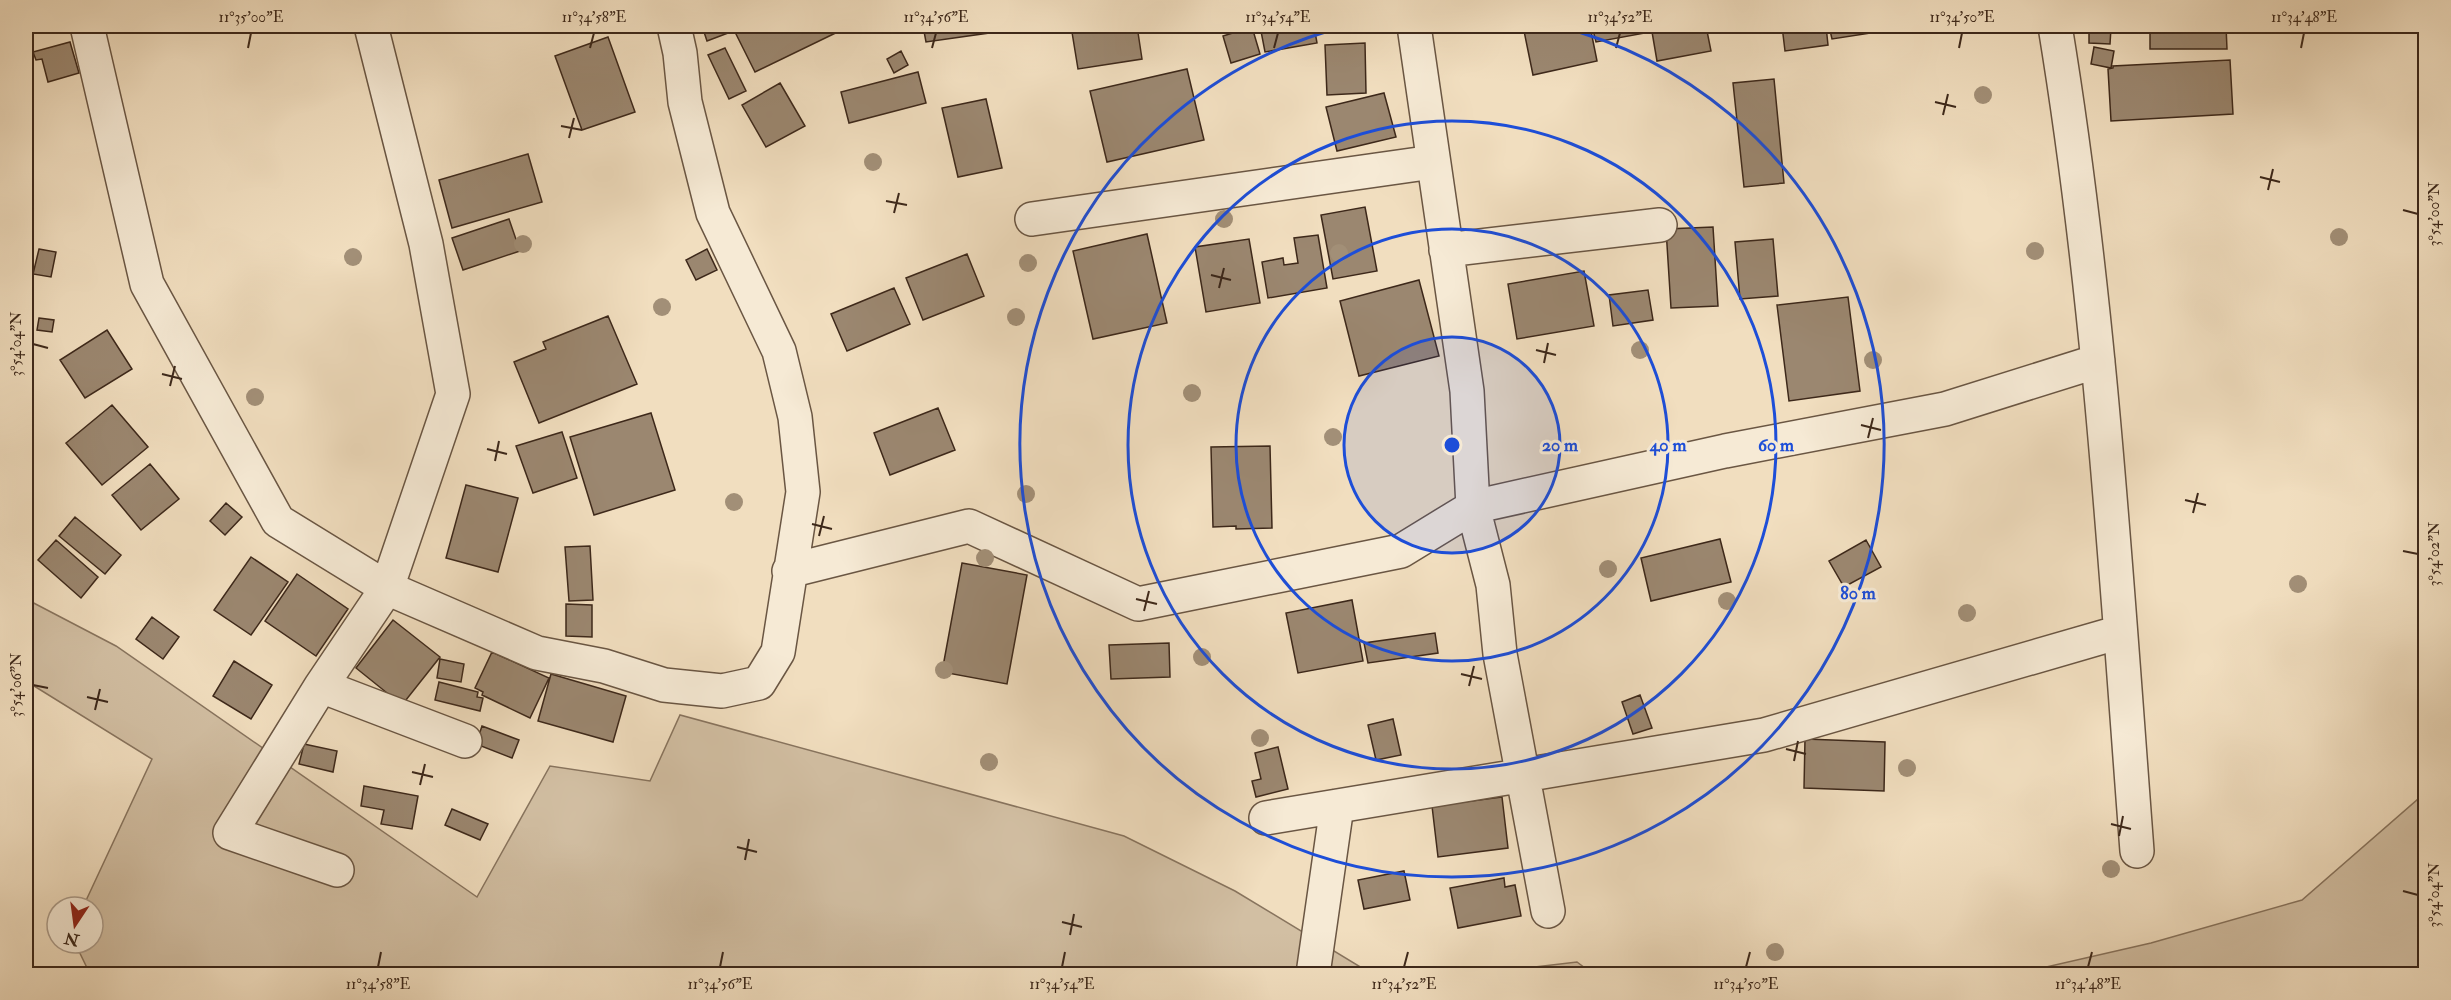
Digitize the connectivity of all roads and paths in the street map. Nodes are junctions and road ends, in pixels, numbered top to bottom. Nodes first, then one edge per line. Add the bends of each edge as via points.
1 (87, 26) edge
2 (371, 26) edge
3 (674, 26) edge
4 (1414, 26) edge
5 (2055, 26) edge
6 (1433, 162) junction
7 (1032, 219) dead end
8 (1660, 225) dead end
9 (1446, 250) junction
10 (2098, 361) junction
11 (1473, 507) junction
12 (789, 571) junction
13 (387, 588) junction
14 (2120, 632) junction
15 (321, 686) junction
16 (465, 741) dead end
17 (1522, 776) junction
18 (1337, 806) junction
19 (1266, 818) dead end
20 (2137, 851) dead end
21 (337, 870) dead end
22 (1548, 911) dead end
23 (1313, 975) edge

1 - 13 street via 147,284 278,521
2 - 13 street via 426,244 453,394
3 - 12 street via 685,102 713,213 778,351 795,417 803,492
4 - 6 street
5 - 10 street via 2070,114
6 - 7 street
6 - 9 street
8 - 9 street
9 - 11 street via 1467,391
10 - 11 street via 1945,409 1725,451
10 - 14 street
11 - 12 street via 1401,551 1138,604 969,526
11 - 17 street via 1493,585 1500,654
12 - 13 street via 778,652 759,683 722,691 664,685 604,666 537,653
13 - 15 street
14 - 17 street via 1764,735
14 - 20 street
15 - 16 street
15 - 21 street via 230,833
17 - 18 street
17 - 22 street
18 - 19 street
18 - 23 street

